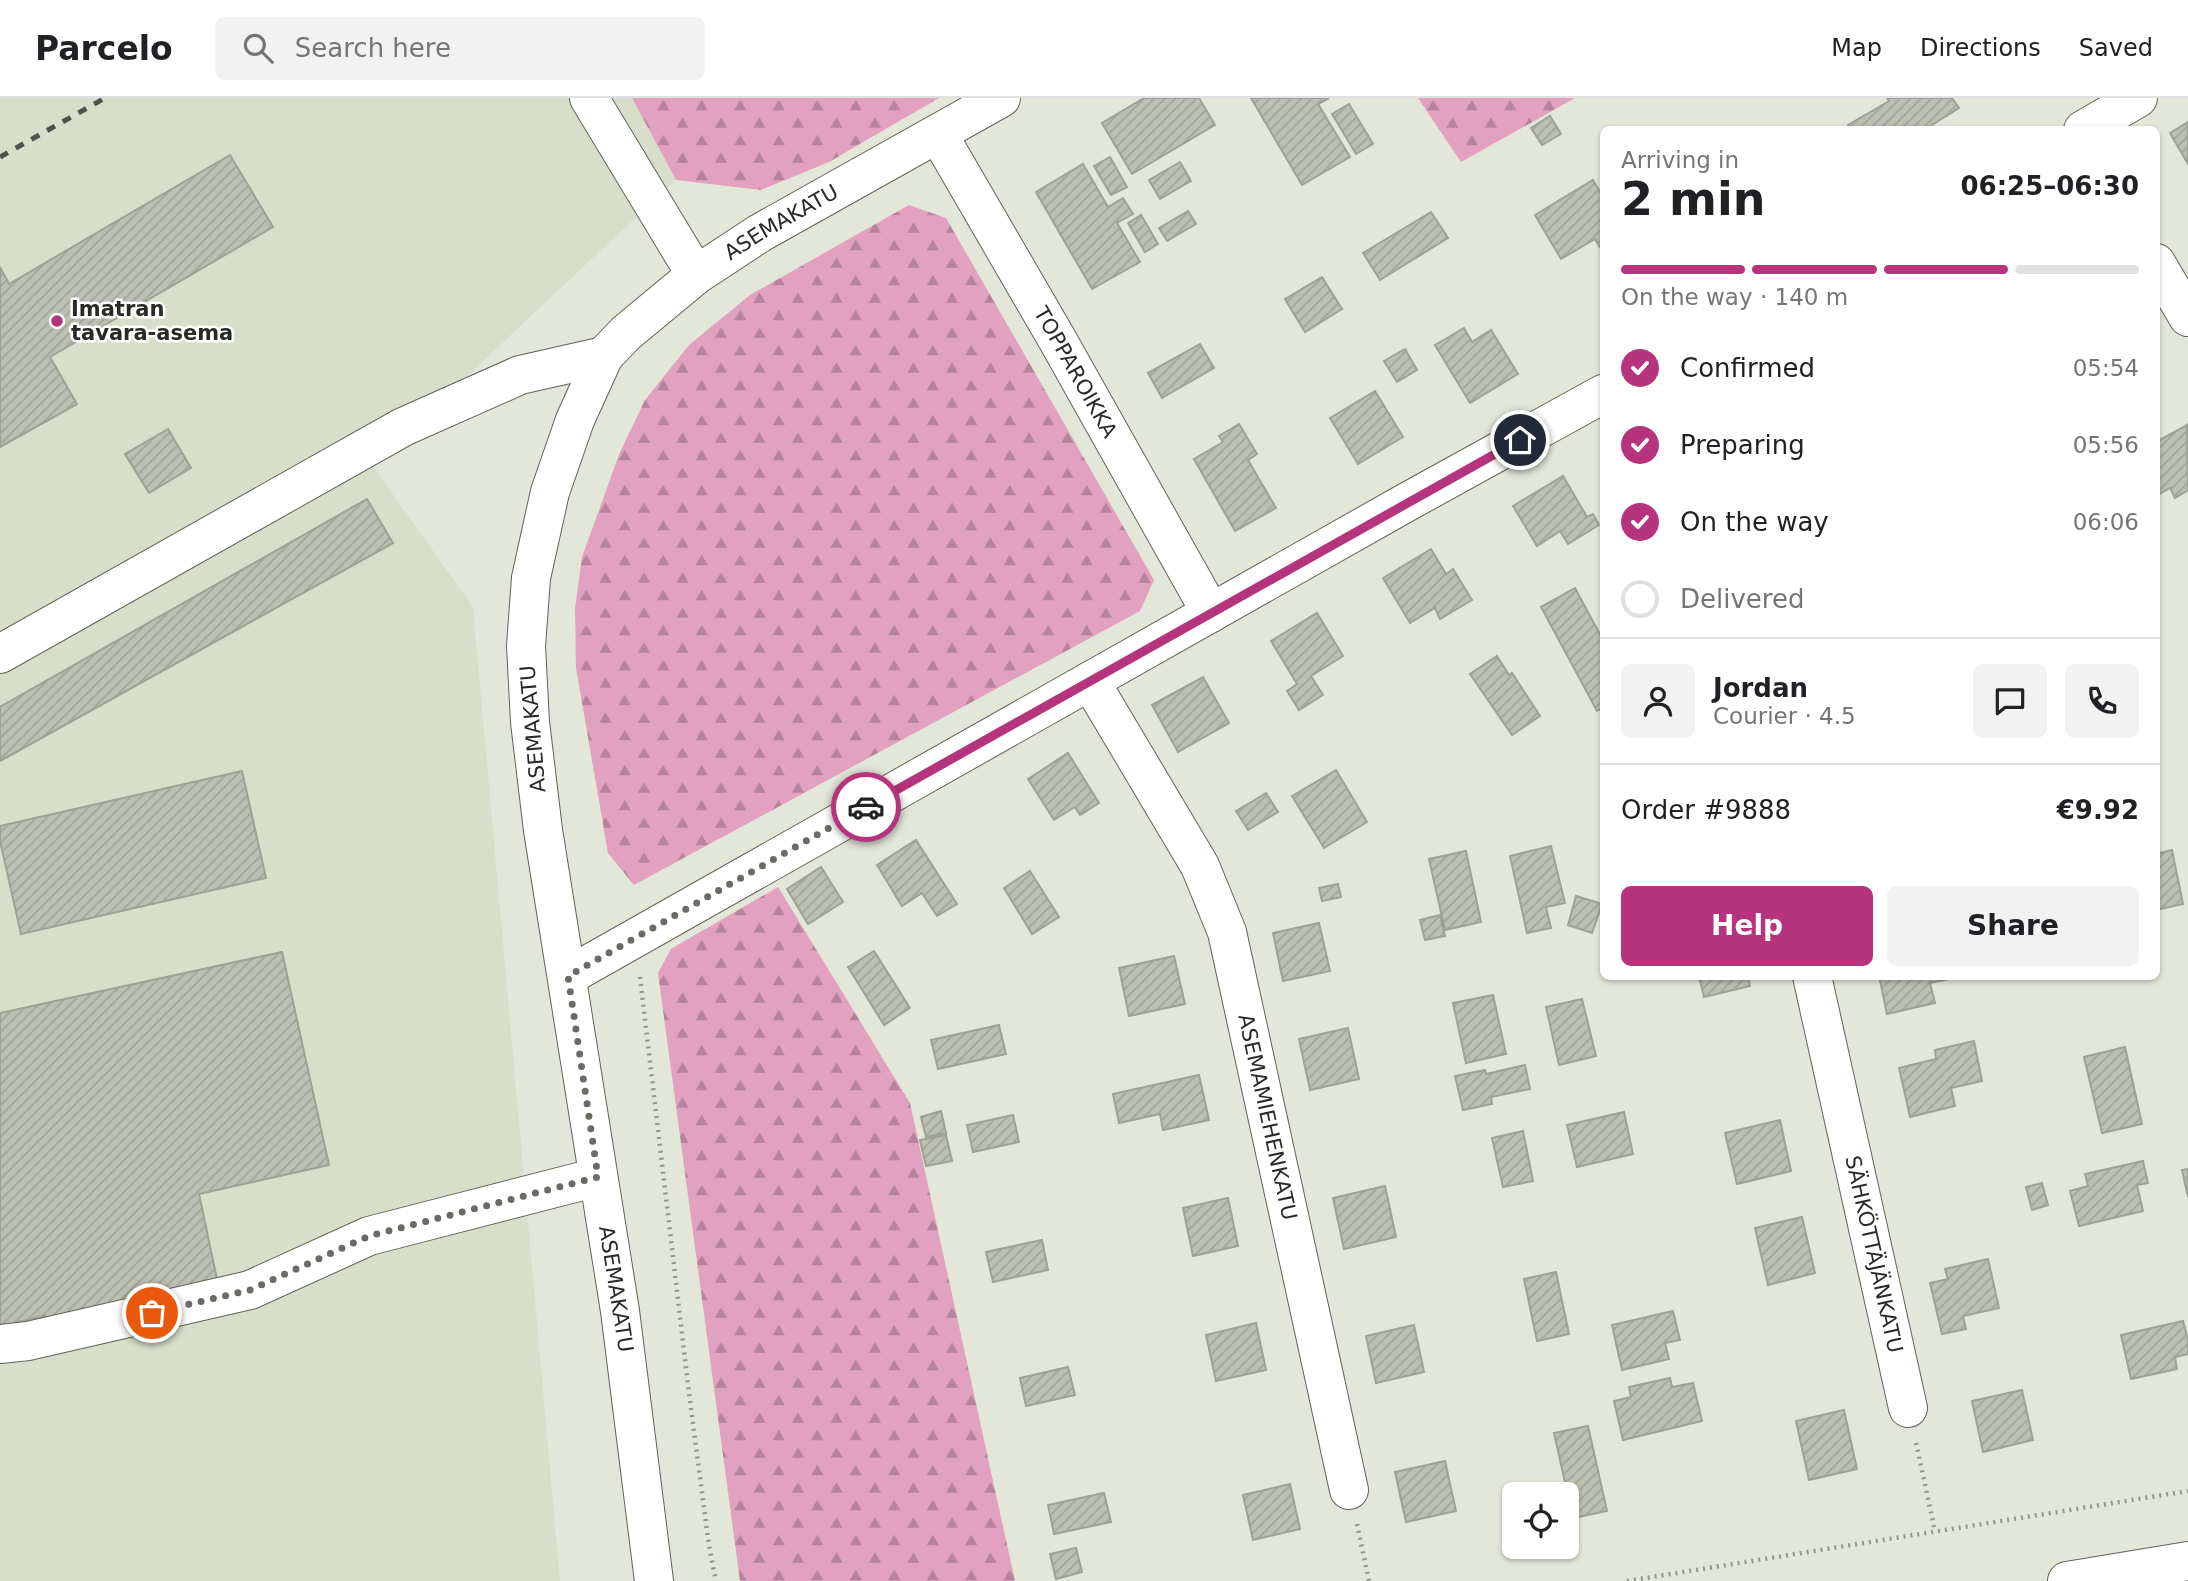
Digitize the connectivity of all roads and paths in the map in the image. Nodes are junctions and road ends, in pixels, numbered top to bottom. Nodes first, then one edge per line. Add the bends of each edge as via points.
1 (589, 98) edge
2 (1001, 98) edge
3 (2138, 98) edge
4 (2090, 126) edge
5 (938, 134) junction
6 (2160, 270) edge
7 (696, 275) junction
8 (2188, 317) edge
9 (604, 356) junction
10 (1598, 408) edge
11 (1211, 613) junction
12 (0, 654) edge
13 (1090, 681) junction
14 (635, 938) junction
15 (568, 976) junction
16 (1813, 980) edge
17 (598, 1177) junction
18 (0, 1344) edge
19 (1908, 1408) joint
20 (1349, 1490) joint
21 (2188, 1491) edge
22 (1935, 1531) junction
23 (2188, 1561) edge
24 (654, 1581) edge
25 (716, 1581) edge
26 (1370, 1581) edge
27 (1627, 1581) edge
28 (2067, 1581) edge

1 - 7 street
2 - 5 street, ASEMAKATU
3 - 4 street
5 - 7 street, ASEMAKATU via 760,233
5 - 11 street, TOPPAROIKKA
6 - 8 street
7 - 9 street, ASEMAKATU
9 - 12 street via 520,375 403,427
9 - 15 street, ASEMAKATU via 575,420 551,492 531,578 526,646 543,830
10 - 11 street via 1407,502
11 - 13 street
13 - 14 street
13 - 20 street, ASEMAMIEHENKATU via 1199,866 1227,932
14 - 15 street
14 - 25 path
15 - 17 street, ASEMAKATU
16 - 19 street, SÄHKÖTTÄJÄNKATU
17 - 18 street via 369,1236 250,1290
17 - 24 street, ASEMAKATU
19 - 22 path
20 - 26 path
21 - 22 path
22 - 27 path
23 - 28 street

